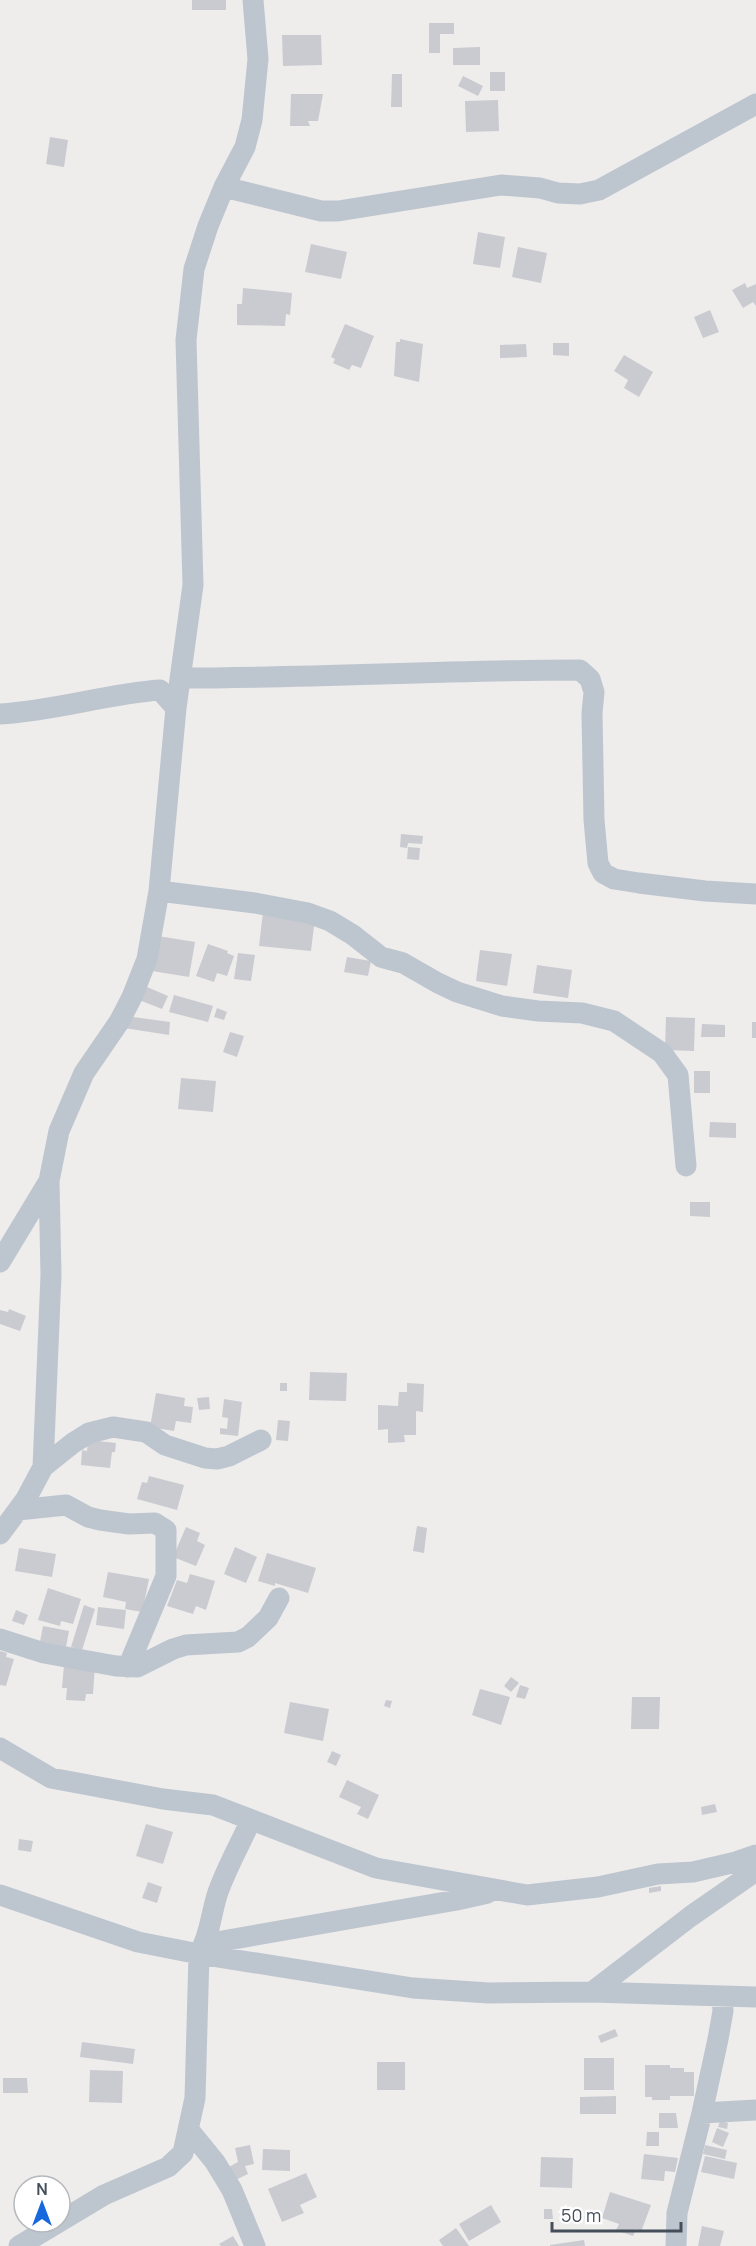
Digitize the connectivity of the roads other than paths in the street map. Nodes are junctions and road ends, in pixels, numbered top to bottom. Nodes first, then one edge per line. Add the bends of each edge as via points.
1 (253, 0) edge
2 (756, 104) edge
3 (224, 187) junction
4 (181, 678) junction
5 (176, 708) junction
6 (0, 714) edge
7 (159, 891) junction
8 (756, 894) edge
9 (686, 1166) dead end
10 (49, 1181) junction
11 (0, 1263) edge
12 (261, 1440) dead end
13 (43, 1467) junction
14 (18, 1510) junction
15 (0, 1534) edge
16 (279, 1598) dead end
17 (0, 1639) edge
18 (128, 1668) junction
19 (0, 1748) edge
20 (251, 1820) junction
21 (756, 1855) edge
22 (756, 1870) edge
23 (498, 1891) junction
24 (0, 1895) edge
25 (202, 1949) junction
26 (592, 1992) junction
27 (722, 1996) junction
28 (756, 1997) edge
29 (756, 2110) edge
30 (702, 2113) junction
31 (189, 2130) junction
32 (254, 2245) edge
33 (19, 2246) edge
34 (676, 2246) edge

1 - 3 street via 258,59 252,120 245,147
2 - 3 street via 599,190 580,194 501,185 338,212
3 - 4 street via 194,269 186,340 193,585
4 - 5 street
4 - 8 street via 580,670 590,680 594,692 594,820 598,863 603,873 639,883
5 - 6 street via 160,690
5 - 7 street
7 - 9 street via 308,913 330,921 381,957 403,963 457,992 502,1006 582,1013 614,1021 662,1053 678,1075
7 - 10 street via 147,959 119,1022 84,1073 58,1131
10 - 11 street
10 - 13 street via 51,1275
12 - 13 street via 229,1456 205,1458 165,1445 146,1432 113,1427 89,1433
13 - 14 street
14 - 15 street
14 - 18 street via 66,1505 100,1520 155,1523 166,1530 166,1576
16 - 18 street via 268,1618 238,1642 186,1645
17 - 18 street via 45,1653
19 - 20 street via 51,1778 213,1805
20 - 23 street via 376,1868
20 - 25 street via 218,1892
21 - 23 street via 693,1872 658,1874 567,1892 527,1896
22 - 26 street
23 - 25 street
24 - 25 street via 138,1942
25 - 26 street via 413,1988 489,1993
25 - 31 street via 195,2098
26 - 27 street
27 - 28 street
27 - 30 street via 723,2011
29 - 30 street
30 - 34 street via 677,2213
31 - 32 street via 232,2190
31 - 33 street via 183,2153 168,2167 104,2195

